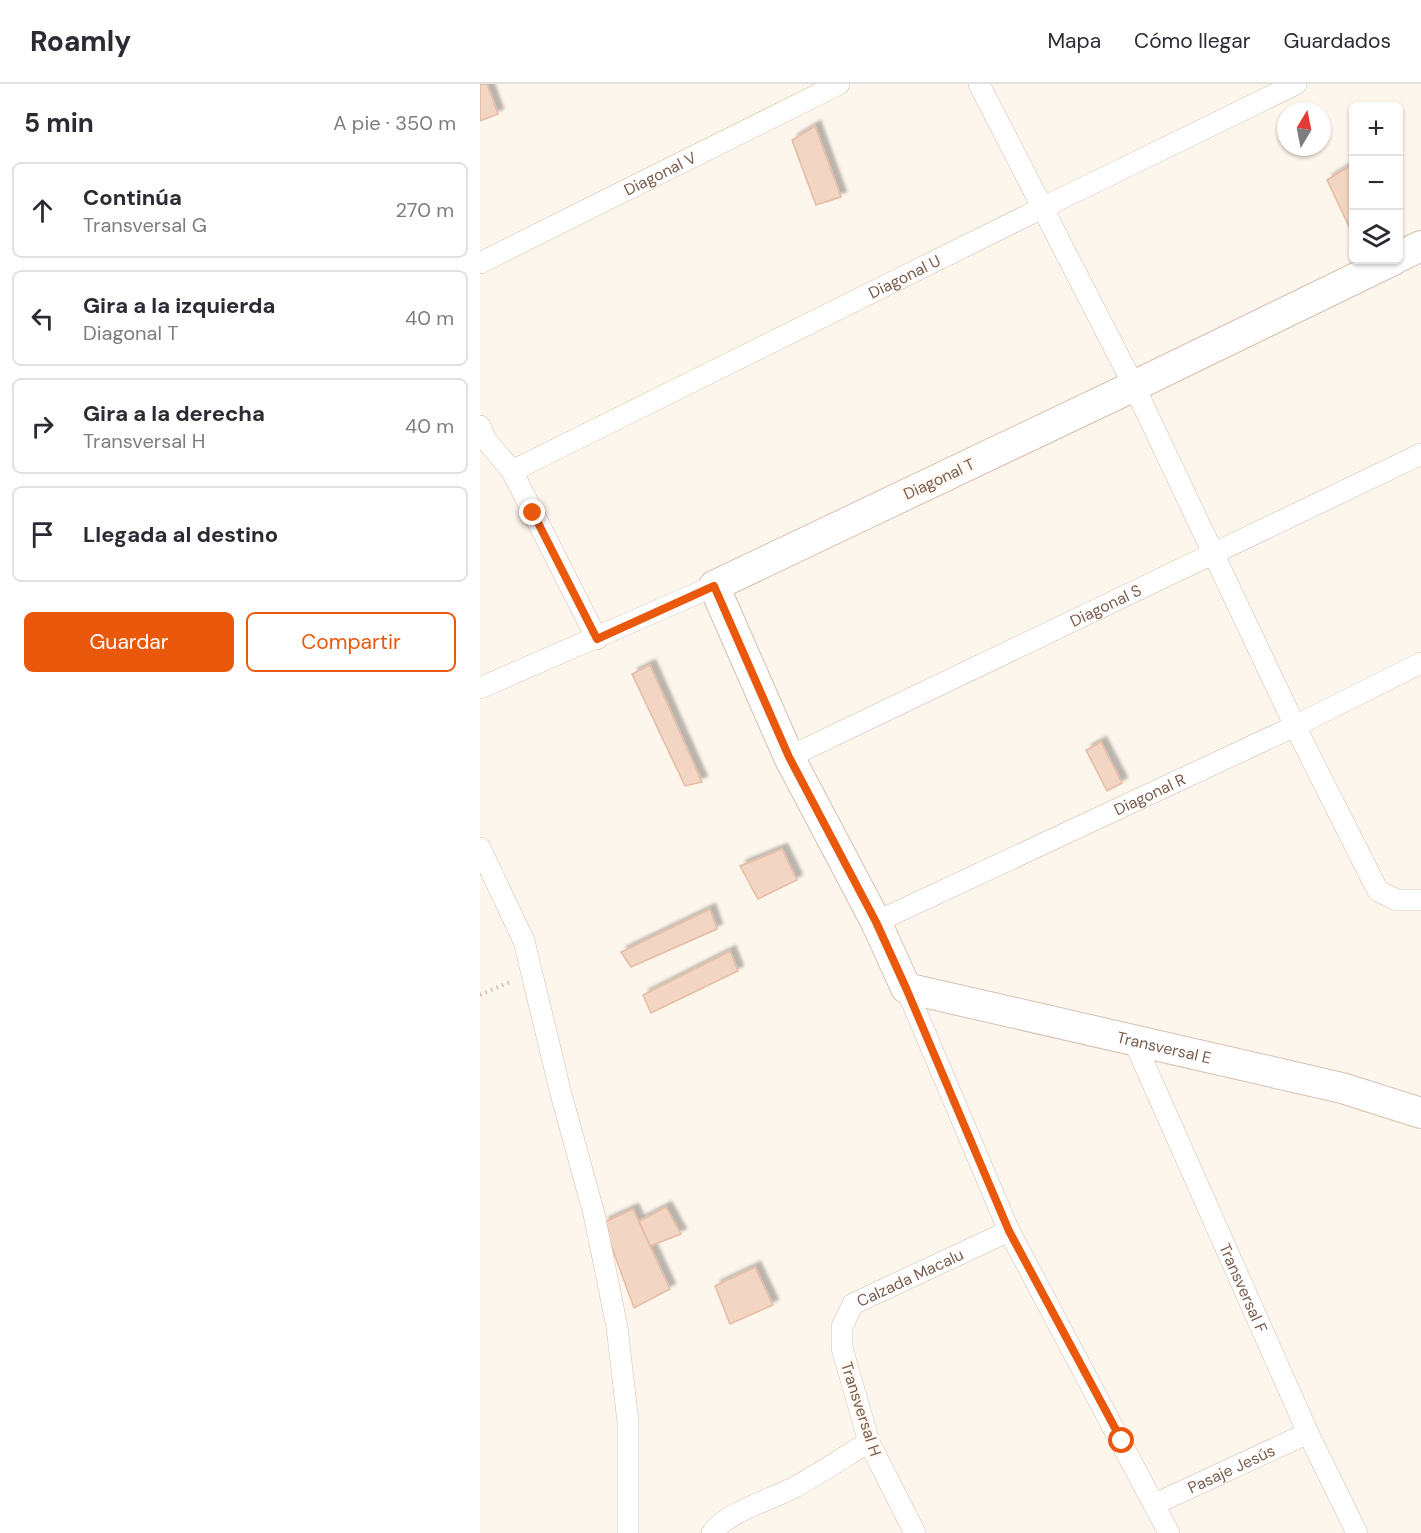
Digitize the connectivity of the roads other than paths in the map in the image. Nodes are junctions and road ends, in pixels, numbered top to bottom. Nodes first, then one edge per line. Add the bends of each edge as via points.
1 (839, 84) edge
2 (979, 84) edge
3 (1296, 84) edge
4 (1044, 207) junction
5 (1421, 246) edge
6 (1403, 255) edge
7 (480, 263) edge
8 (1385, 264) edge
9 (1134, 386) junction
10 (480, 426) edge
11 (1421, 454) edge
12 (512, 471) junction
13 (1214, 552) junction
14 (714, 586) junction
15 (597, 639) junction
16 (1421, 663) edge
17 (480, 688) edge
18 (1295, 726) junction
19 (789, 757) junction
20 (480, 848) edge
21 (1421, 900) edge
22 (876, 922) junction
23 (906, 988) junction
24 (1134, 1041) junction
25 (1421, 1113) edge
26 (1009, 1231) junction
27 (842, 1348) joint
28 (1308, 1432) junction
29 (869, 1442) junction
30 (1155, 1504) junction
31 (714, 1530) edge
32 (628, 1533) edge
33 (915, 1533) edge
34 (1169, 1533) edge
35 (1357, 1533) edge

1 - 7 street, Diagonal V
2 - 4 street
3 - 4 street, Diagonal U
4 - 9 street
4 - 12 street, Diagonal U
5 - 6 street
8 - 9 street, Diagonal T
9 - 13 street
9 - 14 street, Diagonal T
10 - 12 street via 486,440
11 - 13 street, Diagonal S
12 - 15 street
13 - 18 street
13 - 19 street, Diagonal S
14 - 15 street, Diagonal T
14 - 19 street
15 - 17 street, Diagonal T
16 - 18 street, Diagonal R
18 - 21 street via 1378,891 1397,900
18 - 22 street, Diagonal R
19 - 22 street
20 - 32 street via 524,941 594,1214 617,1327 628,1422
22 - 23 street
23 - 24 street, Transversal E
23 - 26 street
24 - 25 street, Transversal E via 1342,1088
24 - 28 street, Transversal F
26 - 27 street, Calzada Macalu via 853,1304 842,1327
26 - 30 street
27 - 29 street, Transversal H
28 - 30 street, Pasaje Jesús
28 - 35 street, Transversal F
29 - 31 street
29 - 33 street, Transversal H
30 - 34 street

